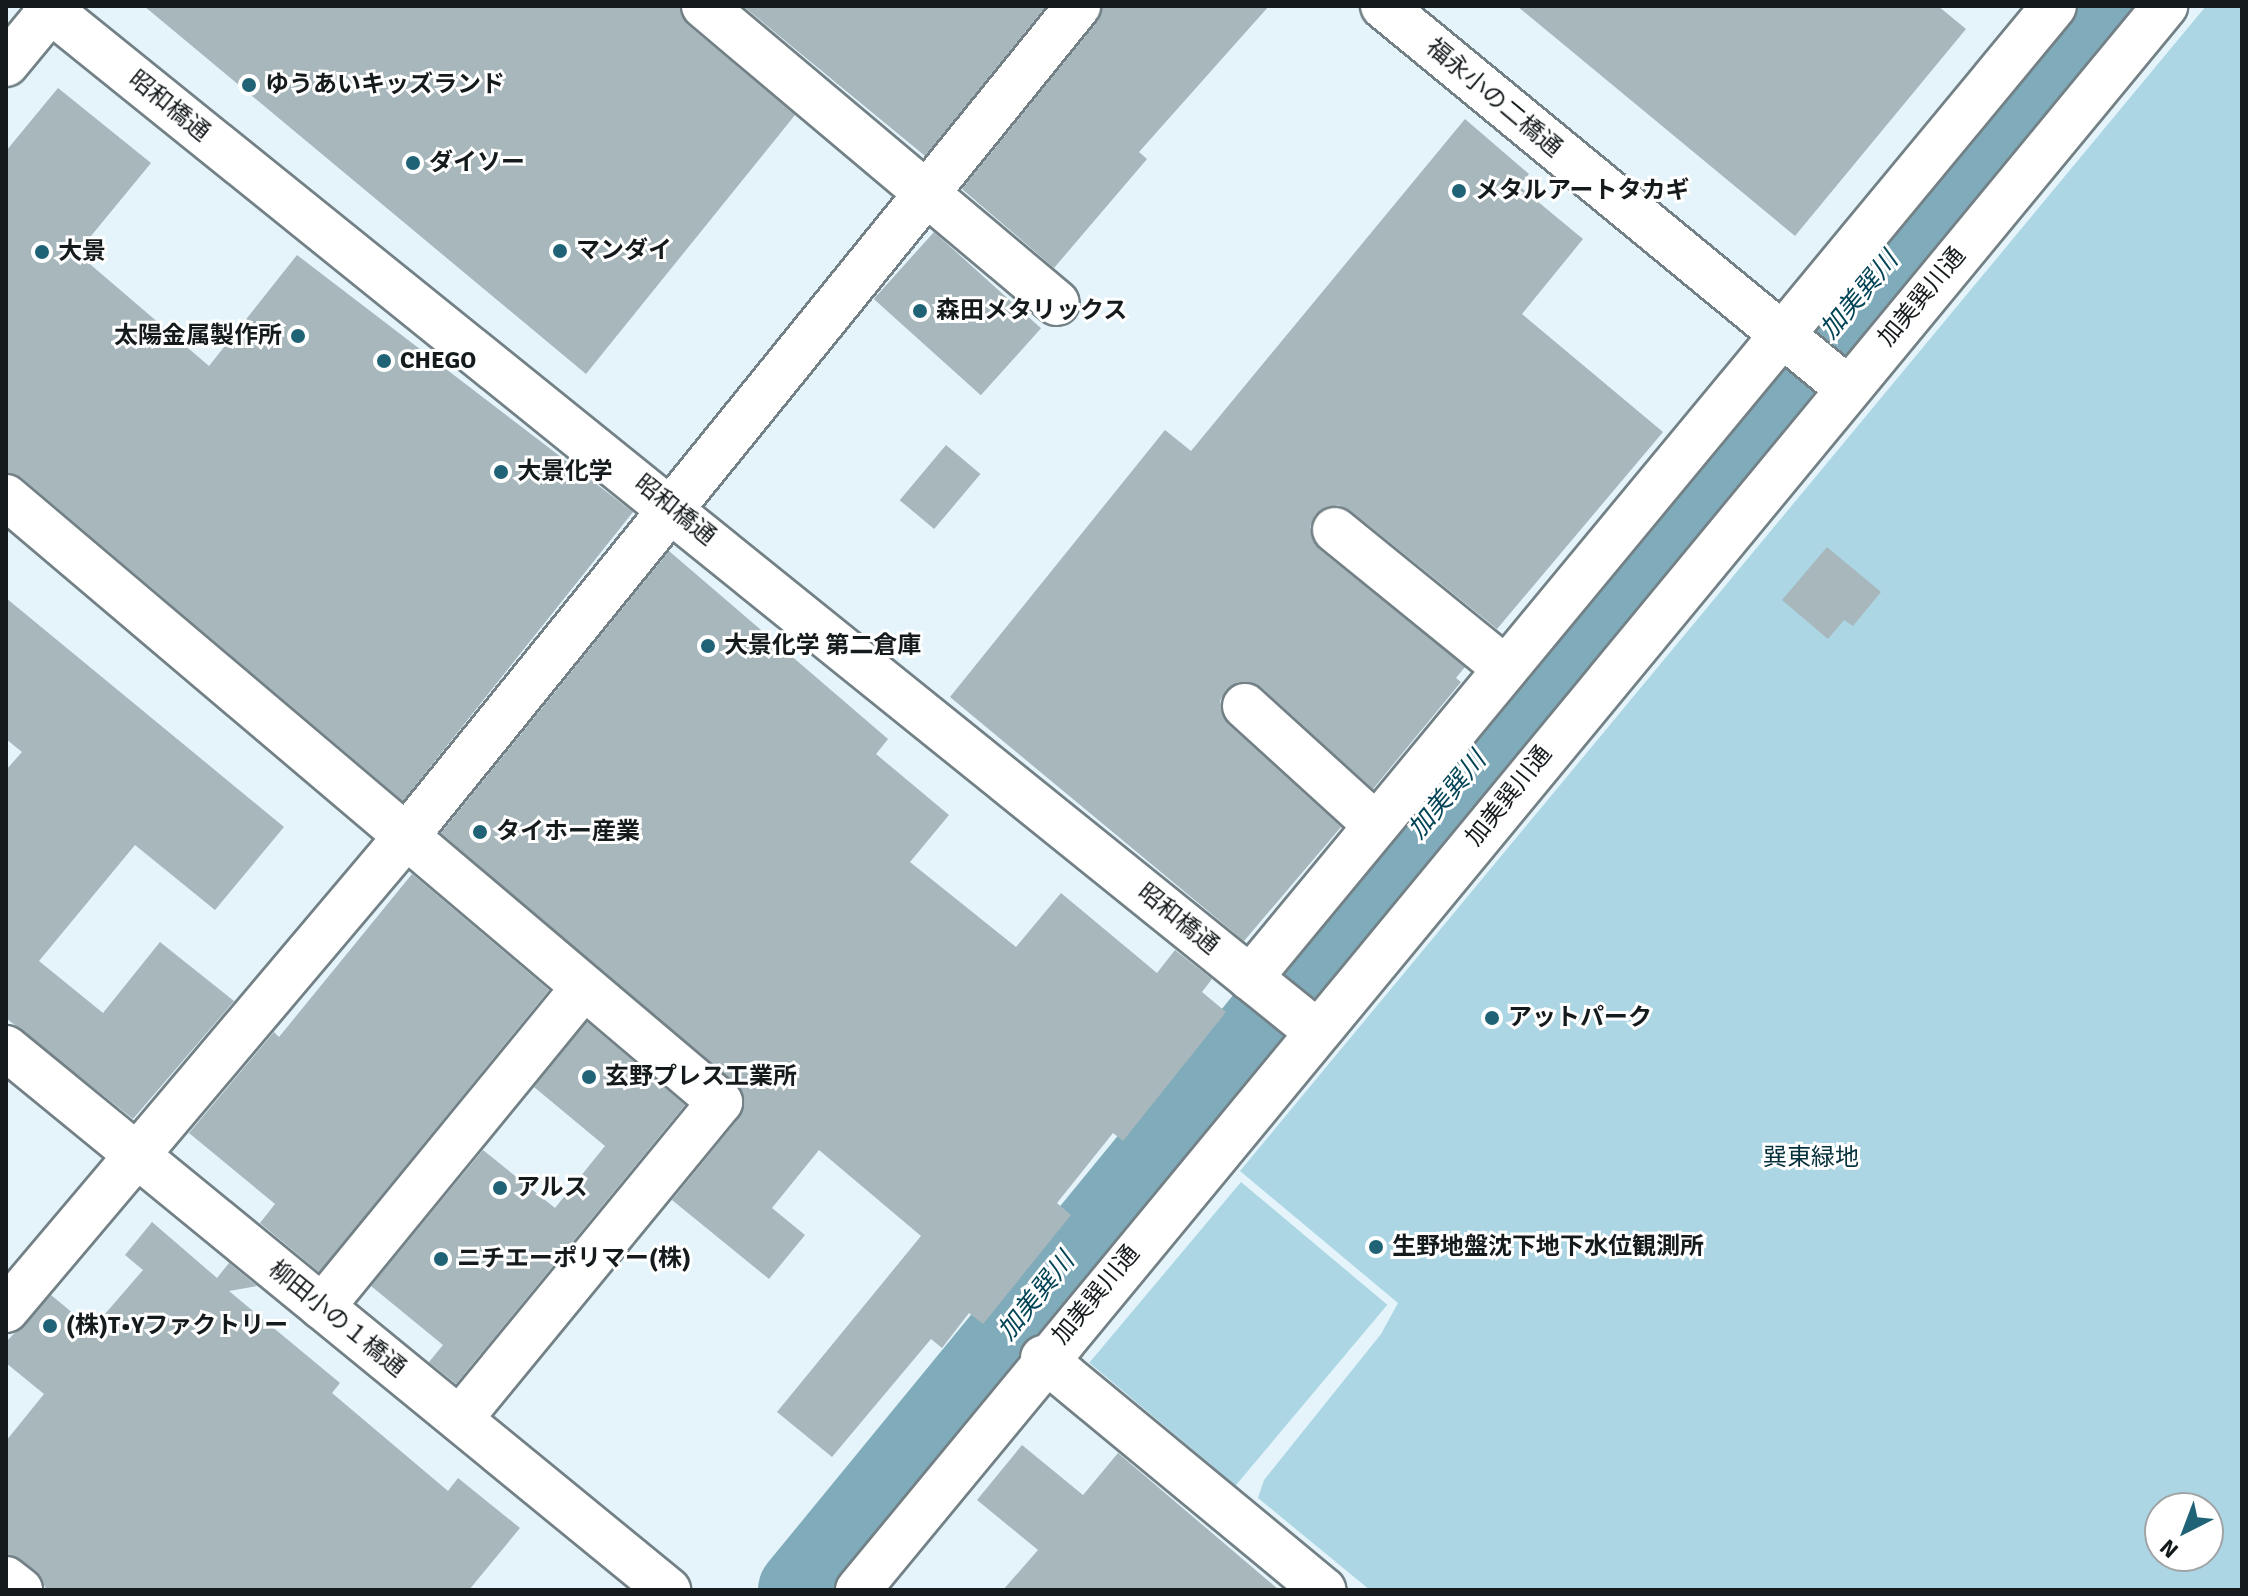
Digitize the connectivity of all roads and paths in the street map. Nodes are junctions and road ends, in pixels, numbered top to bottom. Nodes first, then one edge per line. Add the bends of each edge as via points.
1 (704, 6) edge
2 (1078, 6) edge
3 (1383, 6) edge
4 (2165, 6) edge
5 (49, 8) edge
6 (2037, 12) edge
7 (6, 64) edge
8 (923, 191) junction
9 (1057, 303) dead end
10 (1784, 338) junction
11 (1845, 387) junction
12 (6, 497) edge
13 (674, 509) junction
14 (1335, 530) dead end
15 (1505, 668) junction
16 (1245, 706) dead end
17 (1376, 825) junction
18 (404, 839) junction
19 (1257, 983) junction
20 (583, 988) junction
21 (1315, 1030) junction
22 (6, 1048) edge
23 (137, 1156) junction
24 (322, 1307) junction
25 (6, 1310) edge
26 (1043, 1358) junction
27 (460, 1419) junction
28 (6, 1579) edge
29 (20, 1590) edge
30 (668, 1590) edge
31 (858, 1590) edge
32 (1323, 1590) edge

1 - 8 street
2 - 8 street
3 - 10 street, 福永小の二橋通
4 - 11 street, 加美巽川通
5 - 7 street
5 - 13 street, 昭和橋通
6 - 10 street
8 - 9 street
8 - 13 street
10 - 11 street, 福永小の二橋通
10 - 15 street
11 - 21 street, 加美巽川通
12 - 18 street
13 - 18 street
13 - 19 street, 昭和橋通
14 - 15 street
15 - 17 street
16 - 17 street
17 - 19 street
18 - 20 street
18 - 23 street
19 - 21 street, 昭和橋通
20 - 24 street
20 - 27 street via 720,1102
21 - 26 street, 加美巽川通
22 - 23 street, 柳田小の１橋通
23 - 24 street, 柳田小の１橋通
23 - 25 street
24 - 27 street, 柳田小の１橋通
26 - 31 street, 加美巽川通
26 - 32 street
27 - 30 street, 柳田小の１橋通
28 - 29 street

